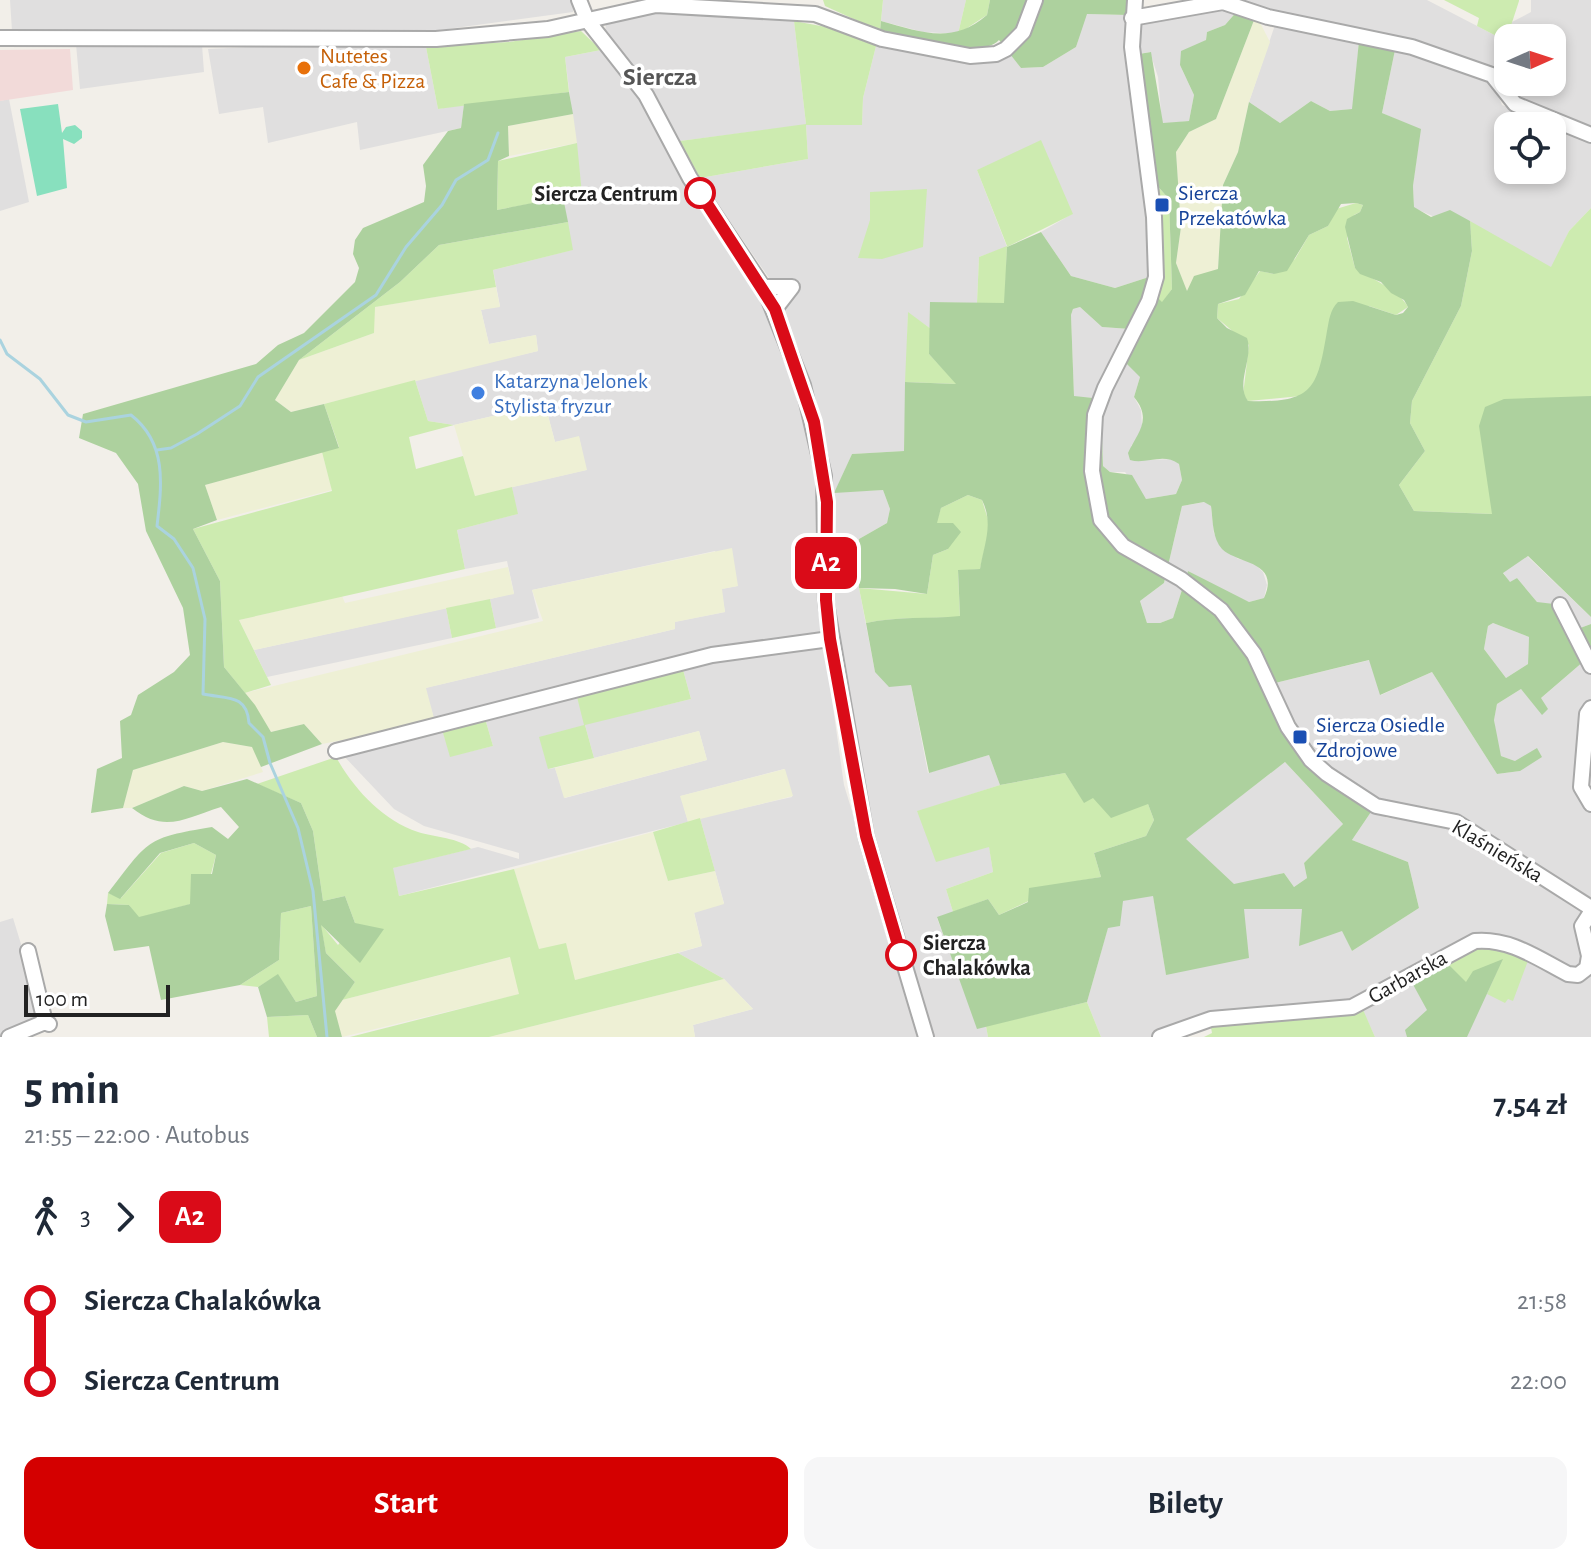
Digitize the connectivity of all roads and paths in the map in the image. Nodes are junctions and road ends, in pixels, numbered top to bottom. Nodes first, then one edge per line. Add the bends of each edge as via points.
1 (579, 0) edge
2 (1035, 0) edge
3 (1135, 0) edge
4 (1132, 18) junction
5 (587, 20) junction
6 (0, 38) edge
7 (1591, 135) edge
8 (763, 287) junction
9 (775, 309) junction
10 (1560, 605) dead end
11 (830, 639) junction
12 (1591, 666) edge
13 (1591, 708) edge
14 (336, 751) dead end
15 (1591, 804) edge
16 (1591, 910) edge
17 (28, 951) dead end
18 (9, 1037) edge
19 (926, 1037) edge
20 (1160, 1037) edge

1 - 5 street
2 - 5 street via 1023,32 1006,49 970,56 882,39 815,14 656,5
3 - 4 street, Klaśnieńska
4 - 7 street via 1223,2 1268,17 1412,47 1492,75 1515,104
4 - 16 street, Klaśnieńska via 1156,277 1095,415 1092,471 1101,520 1123,546 1181,579 1228,618 1254,654 1288,727 1311,760 1363,801 1456,822
5 - 6 street via 519,33 436,39
5 - 8 street via 639,83 696,187
8 - 9 street
8 - 9 street via 792,287
9 - 11 street via 820,449 827,502
10 - 12 street
11 - 14 street via 712,655
11 - 19 street via 866,836
13 - 15 street via 1581,787
16 - 20 street, Garbarska via 1582,926 1587,968 1578,975 1508,943 1475,941 1352,1007 1211,1019
17 - 18 street via 47,1023

